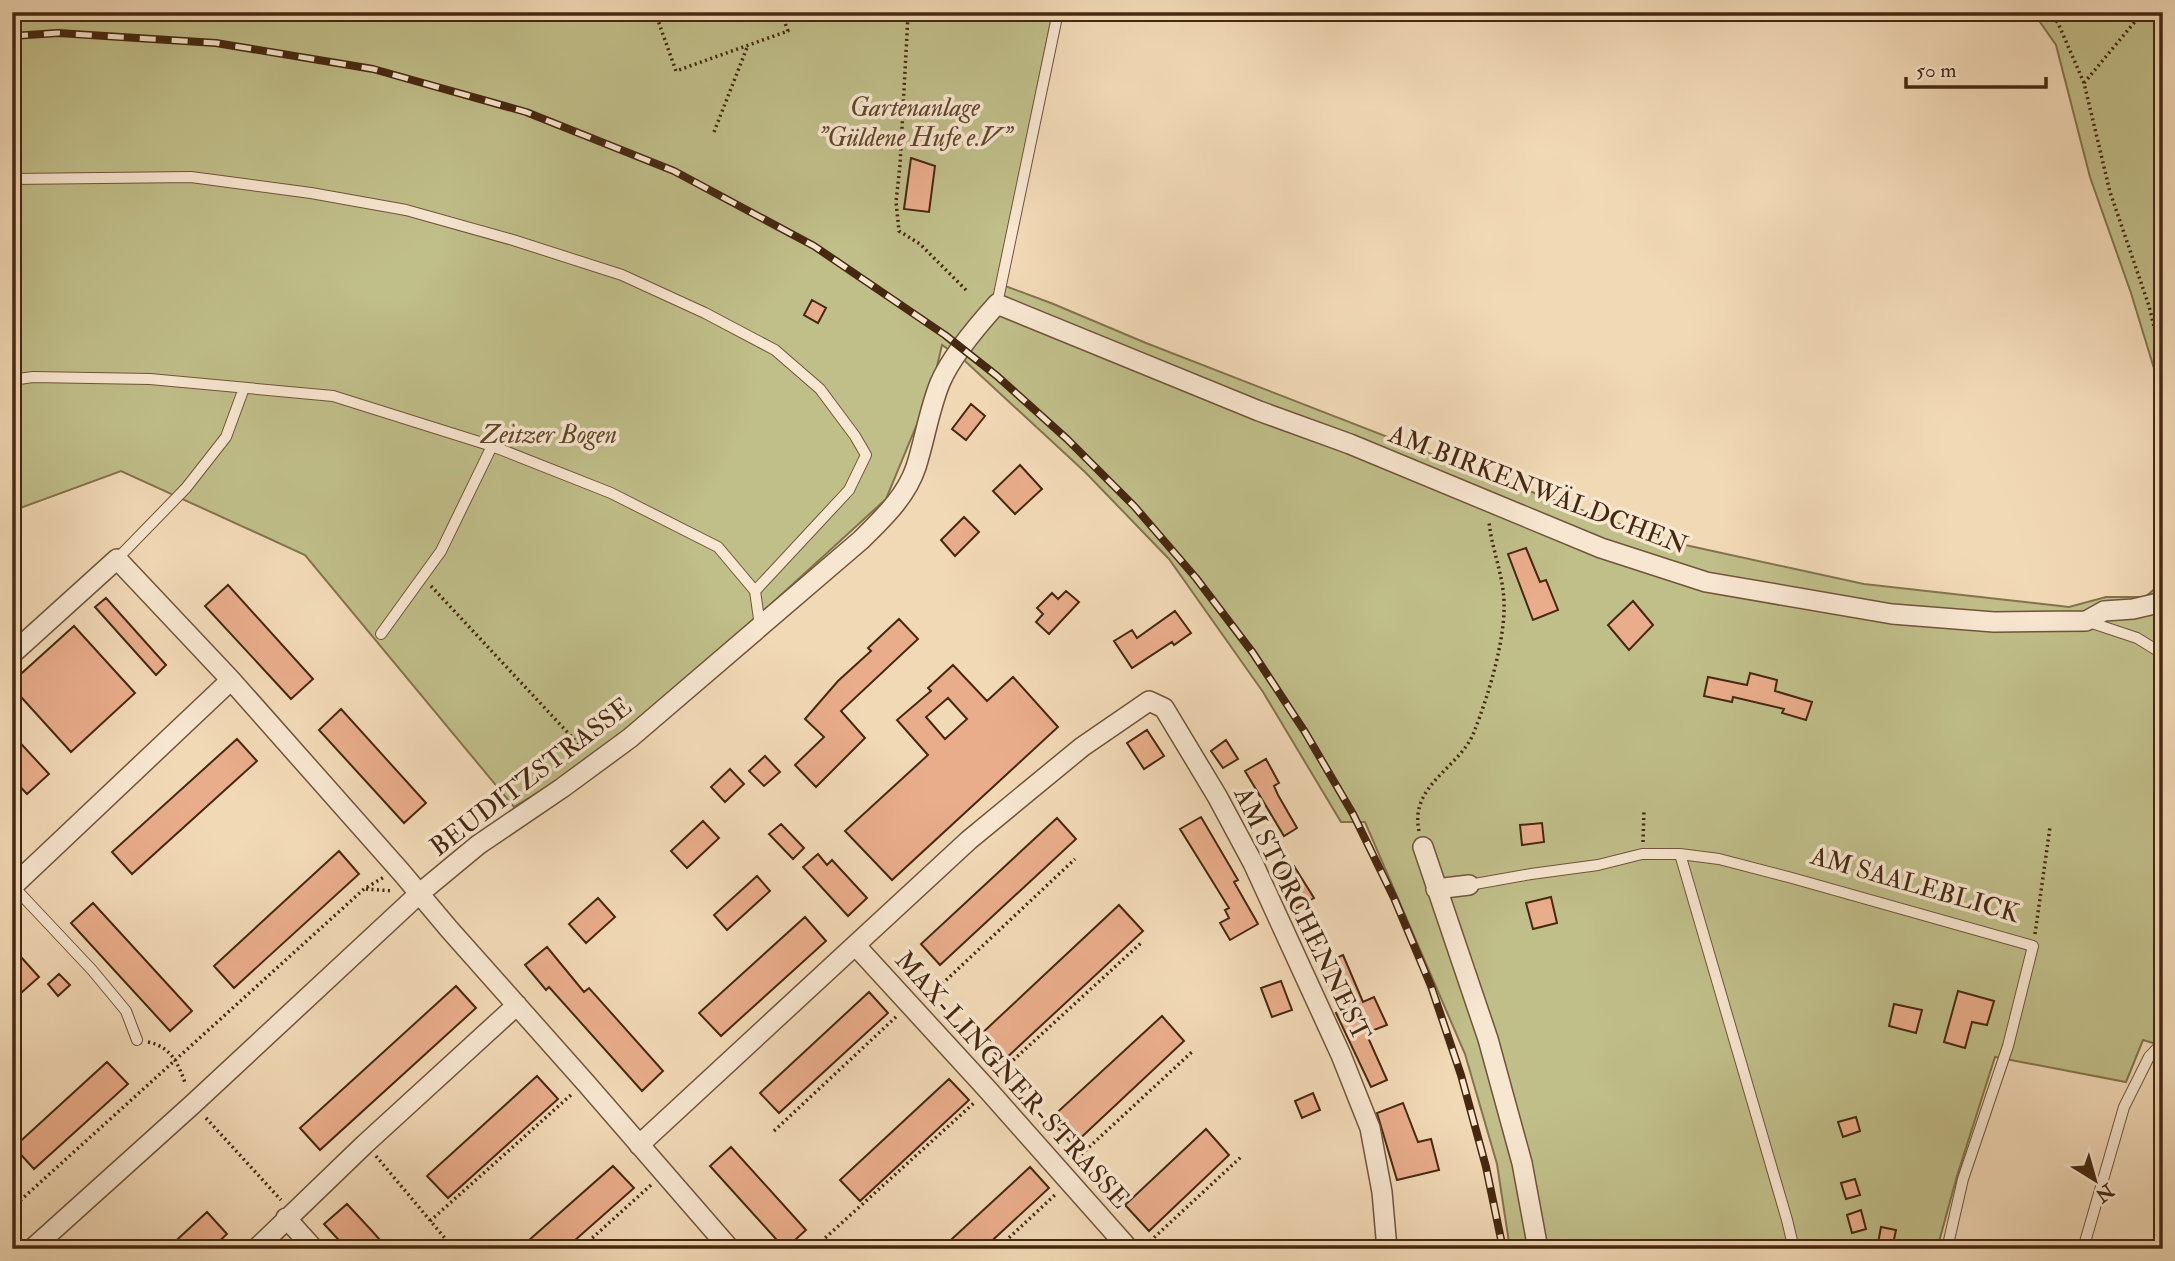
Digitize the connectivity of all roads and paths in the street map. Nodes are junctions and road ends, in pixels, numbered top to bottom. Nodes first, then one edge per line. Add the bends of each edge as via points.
1 (655, 12) edge
2 (781, 12) edge
3 (910, 12) edge
4 (1058, 12) edge
5 (2050, 12) edge
6 (2143, 12) edge
7 (748, 45) junction
8 (2084, 83) junction
9 (714, 132) dead end
10 (12, 179) edge
11 (966, 290) dead end
12 (997, 304) junction
13 (2163, 363) edge
14 (12, 380) edge
15 (244, 388) junction
16 (492, 446) junction
17 (1489, 503) junction
18 (117, 559) junction
19 (422, 576) junction
20 (755, 591) junction
21 (2163, 601) edge
22 (2086, 621) junction
23 (760, 627) junction
24 (381, 634) dead end
25 (12, 654) edge
26 (2163, 654) edge
27 (230, 680) junction
28 (1082, 747) joint
29 (596, 763) junction
30 (1644, 810) dead end
31 (2050, 827) dead end
32 (1423, 847) joint
33 (1642, 854) junction
34 (1680, 854) junction
35 (1075, 859) dead end
36 (1469, 885) joint
37 (13, 887) edge
38 (364, 889) dead end
39 (1436, 889) junction
40 (420, 893) junction
41 (1141, 943) dead end
42 (856, 946) junction
43 (2033, 946) junction
44 (517, 1005) junction
45 (912, 1007) junction
46 (137, 1040) joint
47 (2163, 1042) edge
48 (1194, 1050) dead end
49 (176, 1059) junction
50 (585, 1082) junction
51 (986, 1088) junction
52 (192, 1104) junction
53 (774, 1131) dead end
54 (365, 1143) junction
55 (639, 1145) junction
56 (1241, 1157) dead end
57 (664, 1174) junction
58 (1065, 1177) junction
59 (12, 1208) edge
60 (289, 1215) junction
61 (430, 1221) junction
62 (32, 1249) edge
63 (256, 1249) edge
64 (314, 1249) edge
65 (454, 1249) edge
66 (580, 1249) edge
67 (730, 1249) edge
68 (814, 1249) edge
69 (997, 1249) edge
70 (1129, 1249) edge
71 (1142, 1249) edge
72 (1387, 1249) edge
73 (1538, 1249) edge
74 (1794, 1249) edge
75 (1947, 1249) edge
76 (2083, 1249) edge

1 - 7 path via 676,71
2 - 7 path via 788,31
3 - 11 path via 896,202 900,231 920,244
4 - 12 lane
5 - 8 path
6 - 8 path
7 - 9 path
8 - 13 path via 2110,192 2149,306
10 - 20 lane via 191,177 406,210 622,275 775,350 820,389 866,454 849,490
12 - 17 street, AM BIRKENWÄLDCHEN
12 - 23 street, BEUDITZSTRASSE via 941,380 915,469 894,507
14 - 15 lane via 150,379
15 - 16 lane via 333,397
15 - 18 lane via 226,437 186,488
16 - 19 lane via 441,551
16 - 20 lane via 611,493 718,547
17 - 22 street, AM BIRKENWÄLDCHEN via 1601,548 1706,582 1892,614 1994,622
17 - 32 path via 1491,544 1503,591 1497,658 1473,736 1430,784 1416,817
18 - 25 street
18 - 27 street
19 - 24 lane
19 - 29 path
20 - 23 lane
21 - 22 street via 2104,611
22 - 26 lane, AM BIRKENWÄLDCHEN via 2137,638
23 - 29 street, BEUDITZSTRASSE
27 - 37 street
27 - 40 street
28 - 42 street, MAX-LINGNER-STRASSE via 969,840
28 - 72 street, AM STORCHENNEST via 1149,701 1164,708 1253,863 1341,1055 1370,1128
29 - 40 street, BEUDITZSTRASSE via 478,845
30 - 33 path
31 - 43 path
32 - 39 street
33 - 34 lane, AM SAALEBLICK
33 - 36 lane, AM SAALEBLICK
34 - 43 lane, AM SAALEBLICK via 1792,878
34 - 74 lane
35 - 45 path
36 - 39 street
37 - 46 lane via 126,1011
38 - 49 path
39 - 73 street via 1488,1039 1522,1163
40 - 44 street
40 - 52 street, BEUDITZSTRASSE
41 - 51 path
42 - 45 street, MAX-LINGNER-STRASSE
42 - 55 street, MAX-LINGNER-STRASSE
43 - 75 lane, AM SAALEBLICK via 2008,1046 1963,1179
44 - 50 street
44 - 54 street
45 - 51 street, MAX-LINGNER-STRASSE
45 - 53 path
46 - 49 path via 159,1044
47 - 76 lane via 2149,1057 2124,1107
48 - 58 path
49 - 52 path
49 - 59 path
50 - 55 street
50 - 61 path
51 - 58 street, MAX-LINGNER-STRASSE
51 - 68 path
52 - 60 path
52 - 62 street, BEUDITZSTRASSE
54 - 60 street
54 - 61 path
55 - 57 street
56 - 71 path
57 - 66 path
57 - 67 street
58 - 69 path
58 - 70 street, MAX-LINGNER-STRASSE
60 - 63 street
60 - 64 street
61 - 65 path

